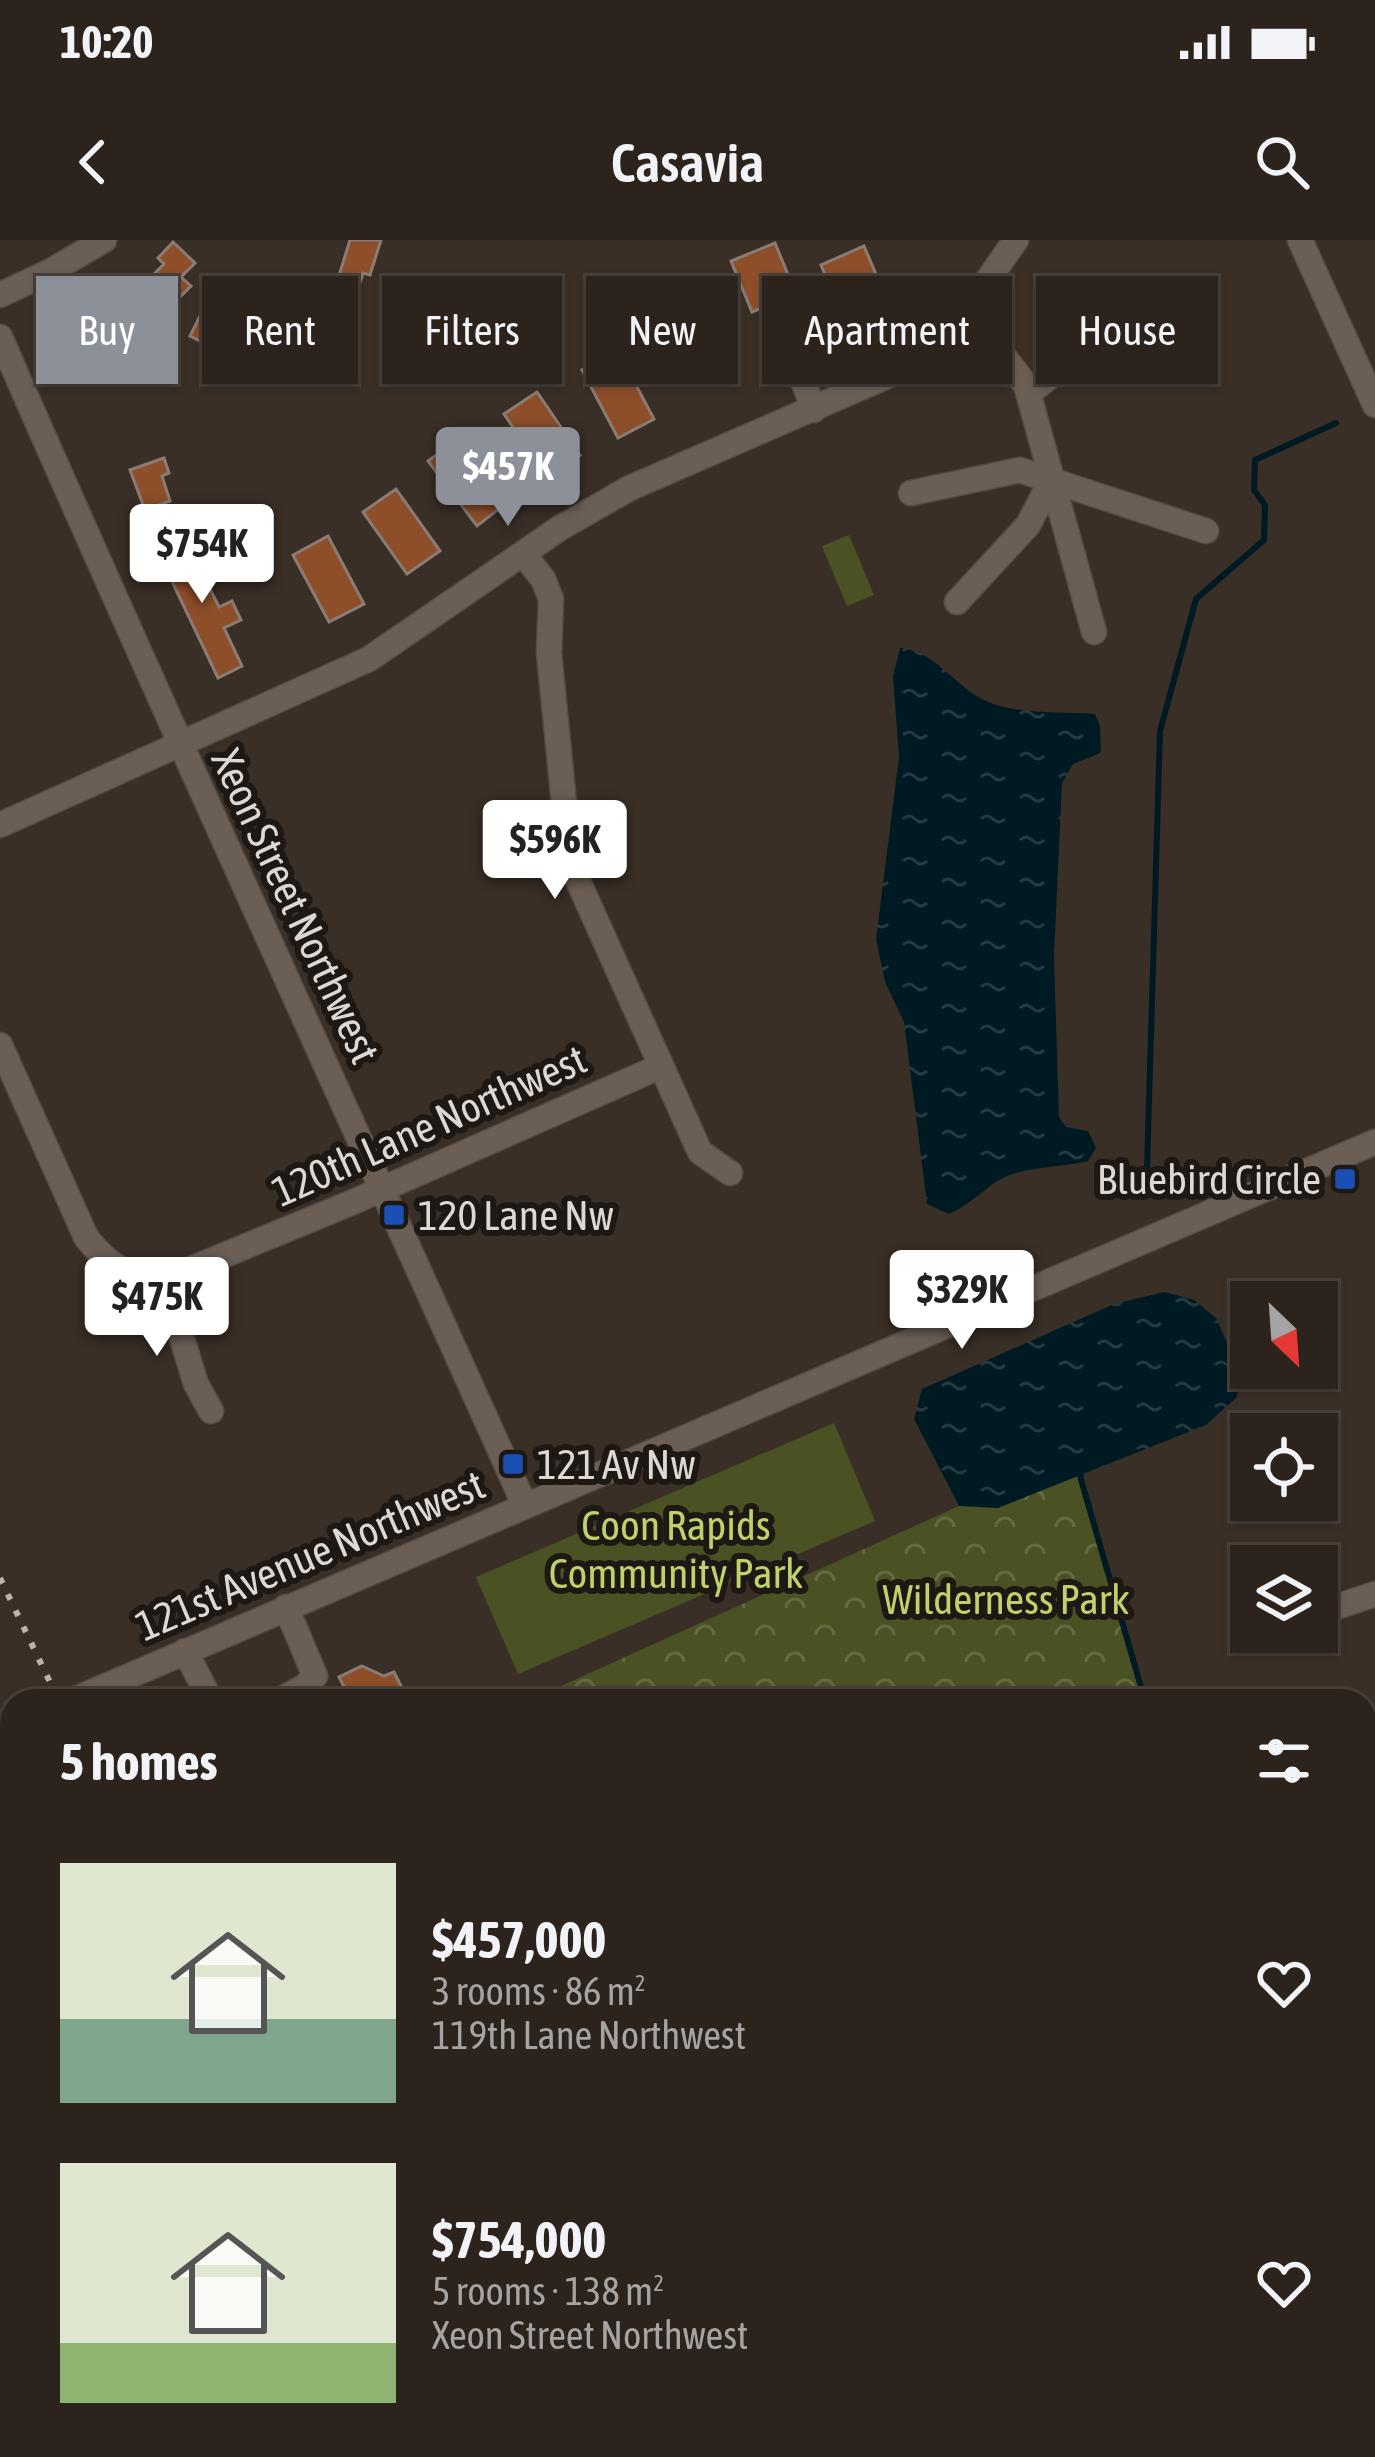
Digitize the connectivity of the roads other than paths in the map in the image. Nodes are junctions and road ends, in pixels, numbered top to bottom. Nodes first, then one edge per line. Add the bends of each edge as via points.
1 (104, 240) edge
2 (1016, 240) edge
3 (1300, 240) edge
4 (992, 276) edge
5 (0, 295) edge
6 (0, 337) edge
7 (1012, 364) edge
8 (804, 384) edge
9 (871, 384) edge
10 (1040, 384) edge
11 (1029, 393) junction
12 (1375, 405) edge
13 (814, 410) junction
14 (1051, 481) junction
15 (911, 493) dead end
16 (1206, 531) dead end
17 (524, 555) junction
18 (957, 602) dead end
19 (1094, 632) dead end
20 (179, 748) junction
21 (0, 825) edge
22 (0, 1045) edge
23 (659, 1066) junction
24 (1374, 1146) edge
25 (730, 1173) dead end
26 (384, 1189) junction
27 (164, 1280) junction
28 (211, 1412) dead end
29 (524, 1506) junction
30 (1375, 1594) edge
31 (1338, 1606) edge
32 (286, 1607) junction
33 (185, 1651) junction
34 (98, 1689) edge
35 (205, 1689) edge
36 (302, 1689) edge

1 - 5 street
2 - 4 street
3 - 12 street
6 - 20 street, Xeon Street Northwest
7 - 11 street
8 - 13 street
9 - 13 street
10 - 11 street
11 - 14 street
13 - 17 street via 629,488
14 - 15 street via 1020,470
14 - 16 street
14 - 18 street via 1028,525
14 - 19 street
17 - 20 street via 370,659
17 - 23 street via 551,599 570,863
20 - 21 street
20 - 26 street, Xeon Street Northwest
22 - 27 street via 86,1237 119,1270
23 - 25 street via 700,1152
23 - 26 street, 120th Lane Northwest
24 - 29 street, 121st Avenue Northwest
26 - 27 street, 120th Lane Northwest
26 - 29 street, Xeon Street Northwest
27 - 28 street
29 - 32 street, 121st Avenue Northwest
30 - 31 street
32 - 33 street, 121st Avenue Northwest
32 - 36 street via 315,1676
33 - 34 street, 121st Avenue Northwest
33 - 35 street

